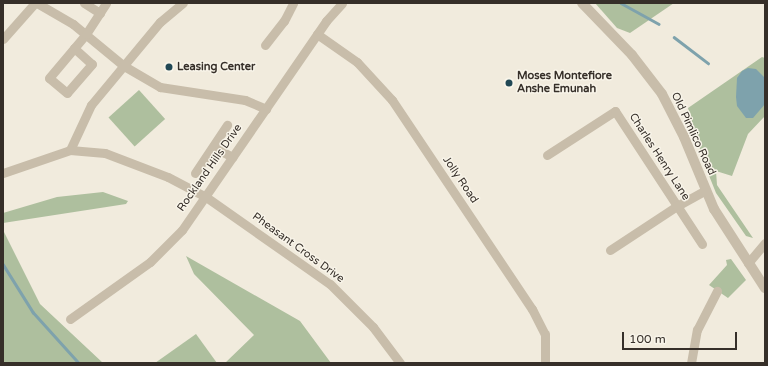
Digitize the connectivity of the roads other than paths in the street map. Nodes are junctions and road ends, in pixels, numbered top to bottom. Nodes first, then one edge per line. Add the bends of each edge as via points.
1 (36, 3) edge
2 (84, 3) edge
3 (106, 3) edge
4 (183, 3) edge
5 (293, 3) edge
6 (342, 3) edge
7 (582, 3) edge
8 (100, 13) junction
9 (86, 34) junction
10 (317, 34) junction
11 (3, 39) edge
12 (265, 45) dead end
13 (74, 48) junction
14 (124, 66) junction
15 (266, 109) junction
16 (227, 125) dead end
17 (213, 147) junction
18 (70, 150) junction
19 (547, 155) dead end
20 (233, 157) junction
21 (3, 173) edge
22 (195, 173) dead end
23 (706, 190) junction
24 (206, 197) junction
25 (677, 206) junction
26 (765, 243) edge
27 (702, 244) dead end
28 (610, 250) dead end
29 (748, 263) junction
30 (765, 288) edge
31 (717, 291) dead end
32 (70, 319) dead end
33 (400, 363) edge
34 (545, 363) edge
35 (691, 363) edge

1 - 9 street
1 - 11 street
2 - 8 street
3 - 8 street
4 - 14 street via 160,22
5 - 12 street via 284,21
6 - 10 street, Rockland Hills Drive
7 - 23 street, Old Pimlico Road via 632,56 662,94 684,137
8 - 9 street
9 - 13 street
9 - 14 street
10 - 15 street, Rockland Hills Drive
10 - 34 street, Jolly Road via 358,62 392,100 532,309 545,334
13 - 13 street via 49,78 67,93 92,64
14 - 15 street via 144,80 165,88 245,100
14 - 18 street via 84,117
15 - 20 street, Rockland Hills Drive
16 - 17 street
17 - 20 street
17 - 22 street
18 - 21 street
18 - 24 street, Pheasant Cross Drive via 104,153 123,158
19 - 25 street, Charles Henry Lane via 615,111
20 - 24 street, Rockland Hills Drive
23 - 25 street
23 - 29 street, Old Pimlico Road via 724,226
24 - 32 street, Rockland Hills Drive via 182,230 150,262
24 - 33 street, Pheasant Cross Drive via 330,284 369,322
25 - 27 street, Charles Henry Lane
25 - 28 street
26 - 29 street
29 - 30 street, Old Pimlico Road
31 - 35 street via 697,330

